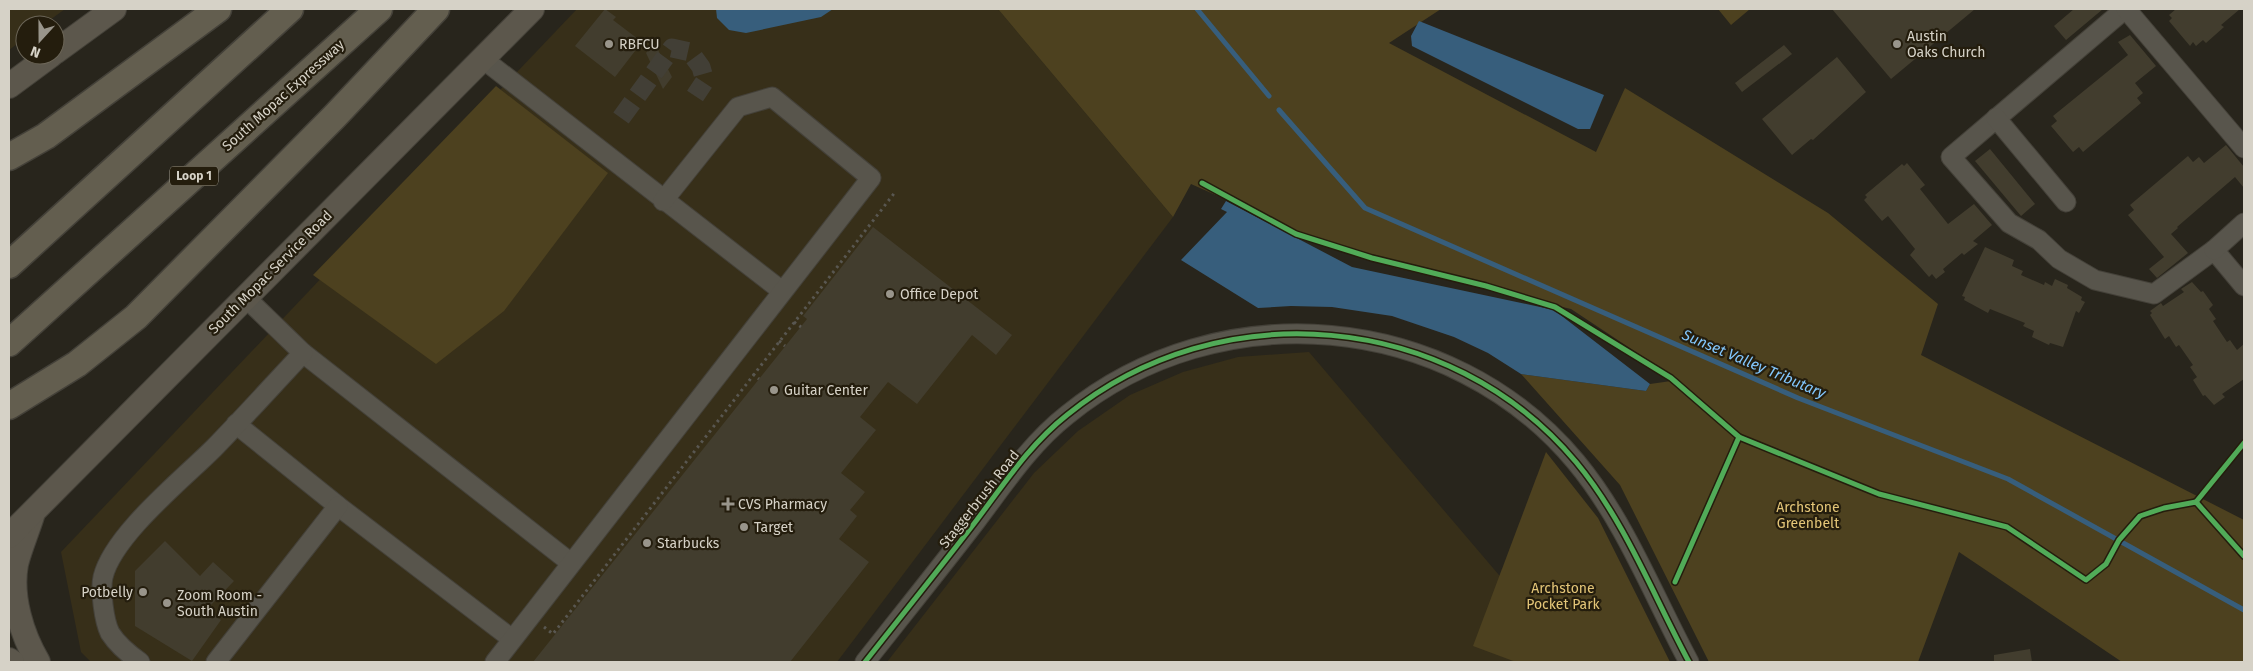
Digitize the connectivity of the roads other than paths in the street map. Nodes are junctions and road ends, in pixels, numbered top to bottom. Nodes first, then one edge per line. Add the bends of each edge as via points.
1 (218, 9) edge
2 (290, 9) edge
3 (379, 9) edge
4 (436, 9) edge
5 (532, 9) edge
6 (2125, 9) edge
7 (105, 11) edge
8 (65, 44) edge
9 (482, 59) junction
10 (37, 65) edge
11 (9, 86) edge
12 (1996, 118) junction
13 (2244, 148) edge
14 (9, 157) edge
15 (663, 201) junction
16 (2066, 202) dead end
17 (2244, 223) edge
18 (2214, 250) junction
19 (9, 265) edge
20 (2244, 286) edge
21 (782, 291) junction
22 (246, 297) junction
23 (9, 343) edge
24 (303, 353) junction
25 (9, 406) edge
26 (236, 424) junction
27 (338, 506) junction
28 (32, 515) junction
29 (9, 536) edge
30 (571, 564) junction
31 (512, 640) junction
32 (9, 660) edge
33 (12, 662) edge
34 (38, 662) edge
35 (140, 662) edge
36 (216, 662) edge
37 (495, 662) edge
38 (865, 662) edge
39 (1689, 662) edge

1 - 14 highway via 46,136
2 - 19 highway
3 - 23 highway, South Mopac Expressway / Loop 1
4 - 25 highway via 136,316 77,364
5 - 9 main road, South Mopac Service Road
6 - 12 street
6 - 13 street
7 - 8 main road
9 - 15 street
9 - 22 main road, South Mopac Service Road
10 - 11 main road
12 - 16 street
12 - 18 street via 1951,157 2009,223 2039,240 2059,259 2095,280 2154,294
15 - 21 street
15 - 21 street via 738,107 772,97 872,178
17 - 18 street
18 - 20 street
21 - 30 street
22 - 24 street
22 - 28 main road, South Mopac Service Road
24 - 26 street
24 - 30 street
26 - 27 street
26 - 35 street via 139,523 112,556 103,578 102,602 110,633
27 - 31 street
27 - 36 street
28 - 29 main road, South Mopac Service Road
28 - 34 main road via 16,565 16,596 21,624
30 - 31 street
31 - 37 street
32 - 33 main road
38 - 39 street, Staggerbrush Road via 1031,450 1087,399 1133,371 1178,352 1236,338 1291,332 1372,340 1422,354 1491,388 1535,420 1575,460 1606,503

